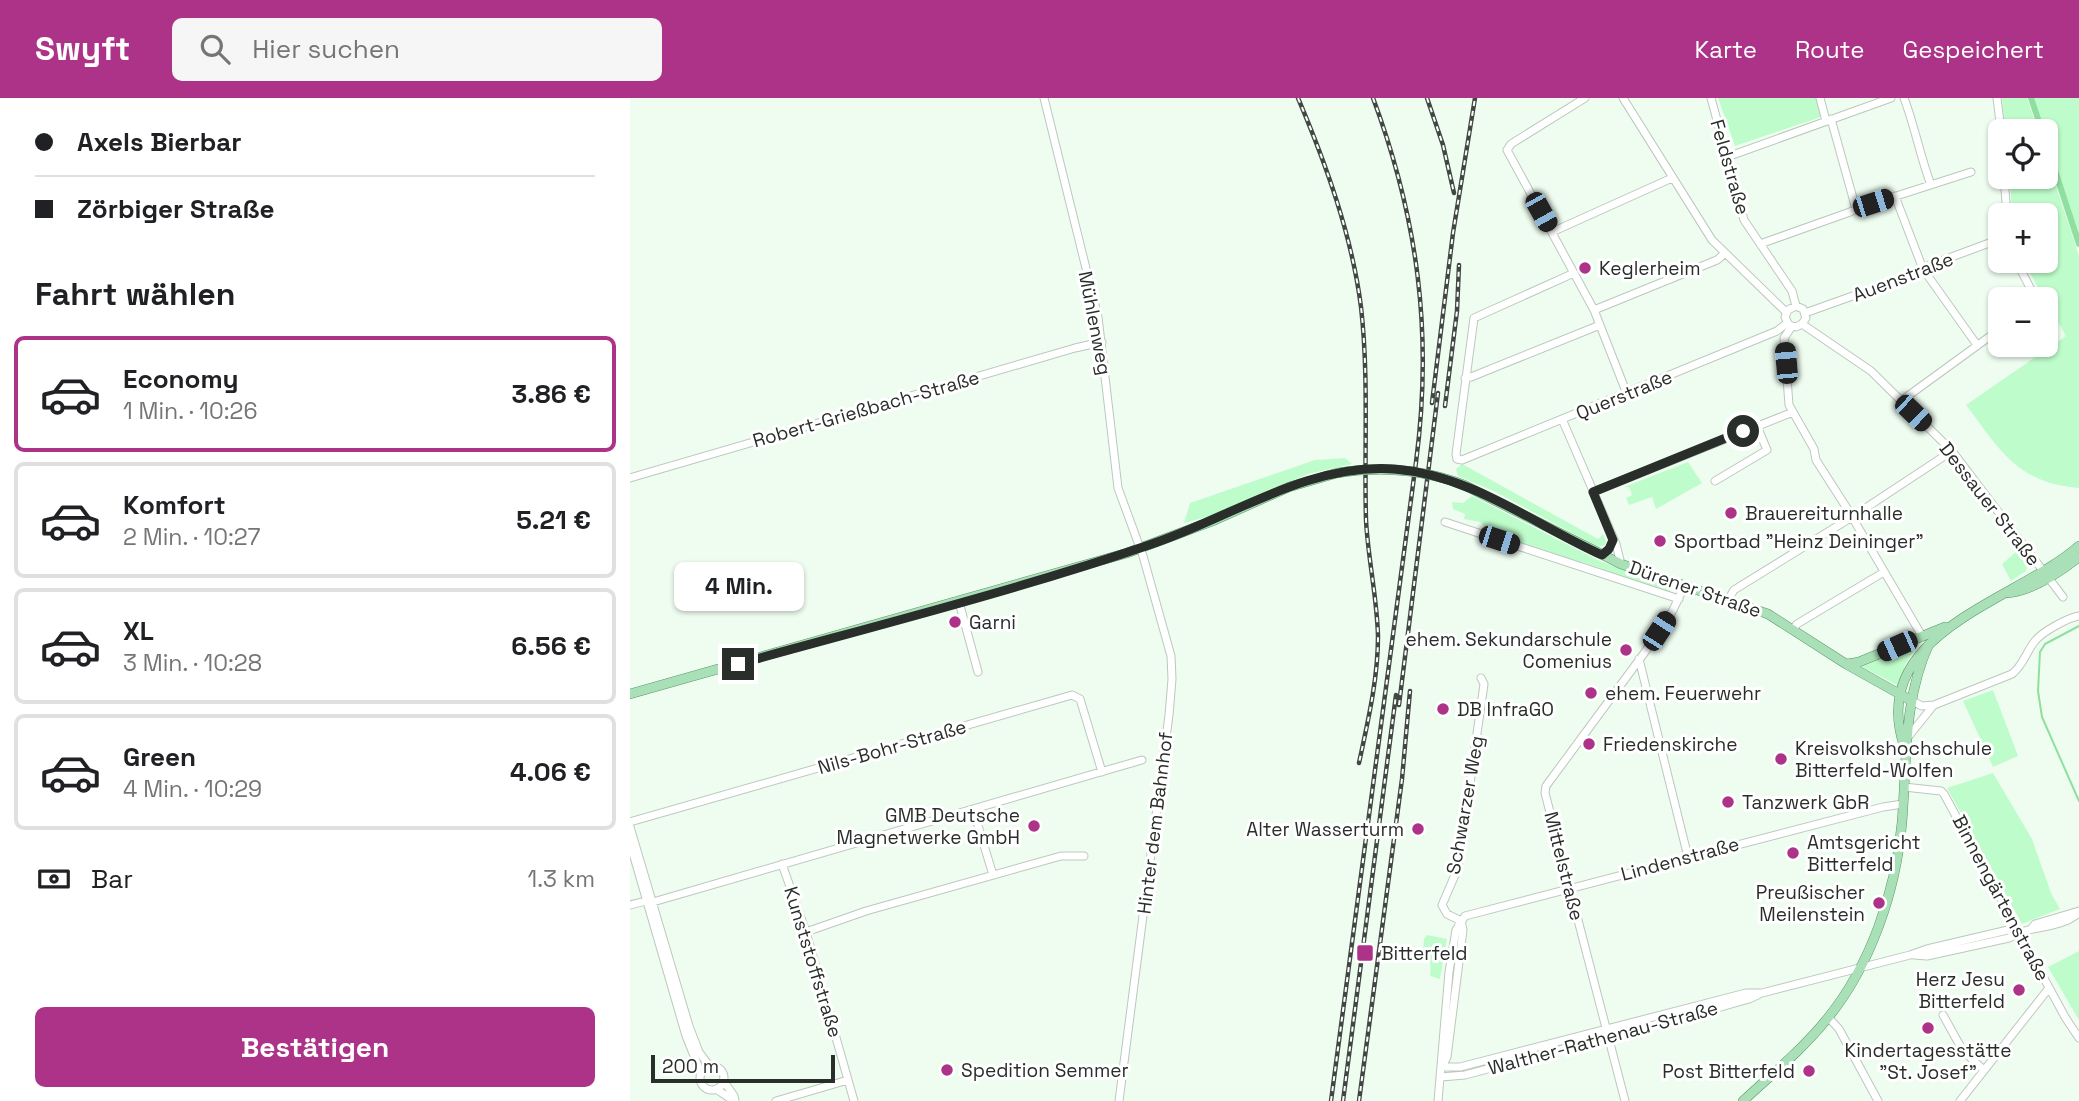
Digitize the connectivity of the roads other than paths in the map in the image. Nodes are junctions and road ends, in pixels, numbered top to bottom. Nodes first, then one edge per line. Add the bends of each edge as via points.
1 (1044, 98) edge
2 (1585, 98) edge
3 (1623, 98) edge
4 (1711, 98) edge
5 (1820, 98) edge
6 (1891, 98) edge
7 (1904, 98) edge
8 (1997, 98) edge
9 (2000, 119) edge
10 (1829, 120) junction
11 (1727, 157) junction
12 (1971, 172) dead end
13 (1672, 178) junction
14 (1931, 185) junction
15 (1895, 196) junction
16 (1856, 209) junction
17 (1552, 232) junction
18 (1760, 244) junction
19 (1988, 244) edge
20 (1724, 254) junction
21 (1923, 269) junction
22 (1574, 273) junction
23 (1796, 306) junction
24 (1594, 310) junction
25 (1786, 312) junction
26 (1805, 313) junction
27 (1789, 324) junction
28 (1802, 324) junction
29 (1600, 326) junction
30 (1988, 337) edge
31 (1102, 342) junction
32 (1977, 345) junction
33 (1465, 378) junction
34 (1627, 394) junction
35 (1902, 401) junction
36 (1793, 412) junction
37 (1562, 419) junction
38 (1757, 426) junction
39 (1952, 451) junction
40 (630, 478) edge
41 (1715, 481) dead end
42 (1593, 492) junction
43 (1852, 517) junction
44 (1445, 522) dead end
45 (1613, 540) junction
46 (2079, 546) edge
47 (1140, 548) junction
48 (1602, 555) junction
49 (2079, 557) edge
50 (1621, 564) junction
51 (1884, 572) junction
52 (2045, 574) junction
53 (1685, 585) junction
54 (2063, 597) dead end
55 (1679, 599) junction
56 (1728, 600) junction
57 (959, 602) junction
58 (2078, 616) edge
59 (1953, 624) junction
60 (1793, 629) junction
61 (1922, 636) junction
62 (1929, 645) junction
63 (1639, 659) junction
64 (1846, 664) junction
65 (978, 672) dead end
66 (1481, 678) dead end
67 (630, 694) edge
68 (1901, 696) junction
69 (1912, 701) junction
70 (1934, 705) junction
71 (1908, 737) junction
72 (1905, 748) junction
73 (1142, 760) dead end
74 (1102, 772) junction
75 (1904, 787) junction
76 (1903, 804) junction
77 (973, 809) junction
78 (630, 824) edge
79 (630, 843) edge
80 (1084, 856) dead end
81 (1688, 857) junction
82 (782, 864) junction
83 (993, 875) junction
84 (1569, 887) junction
85 (651, 900) junction
86 (630, 905) edge
87 (2079, 912) edge
88 (1461, 921) junction
89 (2019, 932) junction
90 (806, 933) junction
91 (1861, 967) junction
92 (2049, 988) junction
93 (1943, 1015) dead end
94 (1829, 1018) junction
95 (1606, 1034) junction
96 (2079, 1038) edge
97 (710, 1067) junction
98 (1442, 1067) junction
99 (1984, 1070) junction
100 (701, 1073) junction
101 (1441, 1077) junction
102 (723, 1080) junction
103 (848, 1080) junction
104 (716, 1089) junction
105 (735, 1101) edge
106 (776, 1101) edge
107 (854, 1101) edge
108 (1119, 1101) edge
109 (1438, 1101) edge
110 (1625, 1101) edge
111 (1743, 1101) edge
112 (1878, 1101) edge
113 (1960, 1101) edge

1 - 31 street, Mühlenweg
2 - 17 street via 1507,148
3 - 13 street
4 - 11 street, Feldstraße
5 - 10 street
6 - 10 street
7 - 14 street
8 - 9 street
10 - 11 street
10 - 16 street
11 - 18 street, Feldstraße via 1744,220
12 - 14 street
13 - 17 street
13 - 20 street
14 - 15 street
15 - 16 street
15 - 21 street
16 - 18 street
17 - 22 street
18 - 23 street, Feldstraße via 1795,296
19 - 21 street, Auenstraße
20 - 24 street
20 - 25 street
21 - 26 street, Auenstraße
21 - 32 street
22 - 24 street
22 - 33 street via 1478,315 1472,322
23 - 25 street
23 - 26 street
24 - 29 street
25 - 27 street
26 - 28 street
27 - 28 street
27 - 34 street, Querstraße
27 - 36 street via 1784,338
28 - 35 street, Dessauer Straße via 1871,371
29 - 33 street
29 - 34 street
30 - 32 street
31 - 40 street, Robert-Grießbach-Straße
31 - 47 street, Mühlenweg via 1118,488
32 - 35 street
33 - 37 street, Querstraße via 1457,459
34 - 37 street, Querstraße
35 - 39 street, Dessauer Straße
36 - 38 street
36 - 43 street
37 - 42 street
38 - 41 street via 1767,450
38 - 42 street
39 - 43 street
39 - 52 street, Dessauer Straße
42 - 45 street
43 - 51 street
43 - 56 street via 1734,590
44 - 55 street, Dürener Straße
45 - 48 street
45 - 50 street
46 - 52 main road
47 - 48 main road, Dürener Straße, bridge via 1289,487 1337,473 1396,470 1464,485
47 - 57 main road, Dürener Straße
47 - 108 street, Hinter dem Bahnhof via 1169,650 1172,679
48 - 50 main road, Dürener Straße
49 - 52 main road
50 - 53 main road, Dürener Straße
51 - 60 street
51 - 61 street
52 - 54 street, Dessauer Straße
52 - 59 main road via 2017,585
53 - 55 street, Mittelstraße
53 - 56 main road, Dürener Straße
55 - 63 street, Mittelstraße
56 - 60 main road, Dürener Straße via 1768,614
57 - 65 street
57 - 67 main road, Dürener Straße
58 - 70 street via 2035,641 2012,674
59 - 61 main road
59 - 62 main road
60 - 64 main road, Dürener Straße
61 - 64 main road
62 - 68 main road via 1909,668
62 - 69 main road via 1917,671
63 - 81 street
63 - 84 street, Mittelstraße via 1546,786
64 - 68 main road, Dürener Straße
66 - 88 street, Schwarzer Weg via 1484,684 1458,868 1442,905 1447,914
68 - 69 main road, Dürener Straße
68 - 72 main road via 1900,730
69 - 70 street
69 - 71 main road
70 - 71 street
71 - 72 main road
72 - 75 main road
73 - 74 street
74 - 77 street
74 - 78 street, Nils-Bohr-Straße via 1080,699 1072,695
75 - 76 main road
75 - 89 street, Binnengärtenstraße via 1944,794
76 - 81 street, Lindenstraße
76 - 91 main road via 1889,892
77 - 82 street
77 - 83 street
78 - 85 street
79 - 85 street
80 - 83 street via 1061,856
81 - 84 street, Lindenstraße
82 - 85 street
82 - 90 street, Kunststoffstraße
83 - 90 street
84 - 88 street, Lindenstraße via 1474,912
84 - 95 street, Mittelstraße
85 - 86 street
85 - 97 street via 692,1038
85 - 100 street via 686,1036
87 - 89 street, Walther-Rathenau-Straße
88 - 98 street via 1447,993
89 - 91 street, Walther-Rathenau-Straße via 2009,938
89 - 92 street, Binnengärtenstraße
90 - 103 street, Kunststoffstraße
91 - 94 main road
91 - 95 street, Walther-Rathenau-Straße
92 - 96 street, Binnengärtenstraße
92 - 99 street
93 - 99 street via 1963,1051
94 - 111 main road
94 - 112 street
95 - 98 street, Walther-Rathenau-Straße via 1460,1067
95 - 101 street, Walther-Rathenau-Straße via 1465,1075
95 - 110 street, Mittelstraße
97 - 100 street
97 - 102 street via 720,1070
98 - 101 street
99 - 113 street
100 - 104 street via 703,1086
101 - 109 street
102 - 104 street
102 - 105 street
103 - 106 street
103 - 107 street, Kunststoffstraße
104 - 105 street

